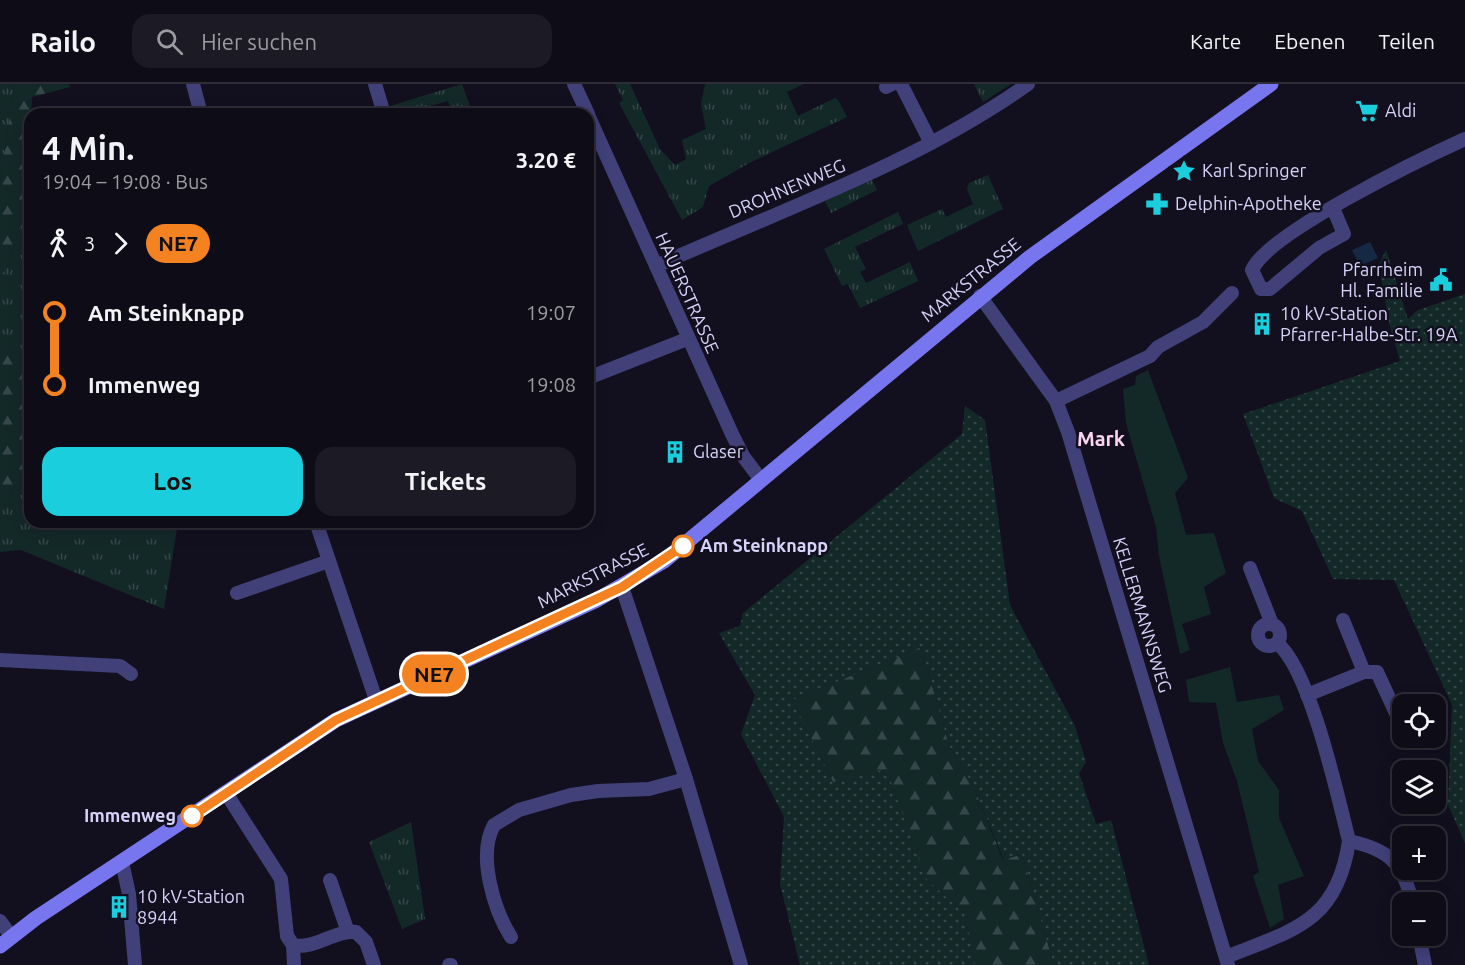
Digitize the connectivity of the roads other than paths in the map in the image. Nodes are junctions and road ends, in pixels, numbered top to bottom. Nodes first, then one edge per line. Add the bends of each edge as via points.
1 (192, 84) edge
2 (375, 84) edge
3 (574, 84) edge
4 (901, 84) edge
5 (1028, 84) edge
6 (1271, 84) edge
7 (199, 108) edge
8 (382, 108) edge
9 (585, 108) edge
10 (594, 127) edge
11 (1465, 139) edge
12 (931, 143) junction
13 (1333, 208) junction
14 (656, 266) junction
15 (1232, 293) dead end
16 (980, 296) junction
17 (687, 339) junction
18 (594, 376) edge
19 (1056, 401) junction
20 (761, 480) junction
21 (318, 528) edge
22 (329, 561) junction
23 (1250, 568) dead end
24 (622, 587) junction
25 (237, 593) dead end
26 (1343, 620) dead end
27 (0, 660) edge
28 (1364, 672) junction
29 (131, 674) dead end
30 (1307, 694) junction
31 (376, 700) junction
32 (1392, 704) edge
33 (686, 779) junction
34 (226, 794) junction
35 (1348, 841) junction
36 (122, 862) junction
37 (330, 880) dead end
38 (1410, 892) edge
39 (0, 921) edge
40 (348, 932) junction
41 (511, 937) dead end
42 (6, 941) edge
43 (293, 945) junction
44 (1421, 946) edge
45 (1227, 961) edge
46 (135, 965) edge
47 (294, 965) edge
48 (374, 965) edge
49 (741, 965) edge
50 (1425, 965) edge

1 - 7 street
2 - 8 street
3 - 9 street, HAUERSTRASSE
4 - 12 street
5 - 12 street, DROHNENWEG
6 - 16 main road, MARKSTRASSE
10 - 14 street, HAUERSTRASSE
11 - 13 street
12 - 14 street, DROHNENWEG
13 - 13 street via 1295,229 1258,261 1252,270 1261,289 1270,289 1309,255 1344,234
14 - 17 street, HAUERSTRASSE
15 - 19 street via 1203,322 1158,347 1150,356
16 - 19 street, KELLERMANNSWEG
16 - 20 main road, MARKSTRASSE
17 - 18 street
17 - 20 street, HAUERSTRASSE via 741,453
19 - 45 street, KELLERMANNSWEG
20 - 24 main road, MARKSTRASSE via 664,561
21 - 22 street
22 - 25 street
22 - 31 street
23 - 30 street via 1272,624 1261,627 1258,638 1266,646 1277,643
24 - 31 main road, MARKSTRASSE
24 - 33 street
26 - 28 street
27 - 29 street via 120,666
28 - 30 street
28 - 32 street via 1377,672
30 - 35 street
31 - 34 main road, MARKSTRASSE via 336,720
33 - 41 street via 649,789 571,795 519,810 494,825 487,845 489,876 496,906
33 - 49 street
34 - 36 main road, MARKSTRASSE
34 - 43 street via 281,879 287,936
35 - 38 street via 1377,849 1400,867
35 - 45 street via 1336,888 1317,914 1304,925
36 - 42 main road, MARKSTRASSE
36 - 46 street
37 - 40 street
39 - 42 street
40 - 43 street via 307,945
40 - 48 street via 361,935
43 - 47 street
44 - 50 street

